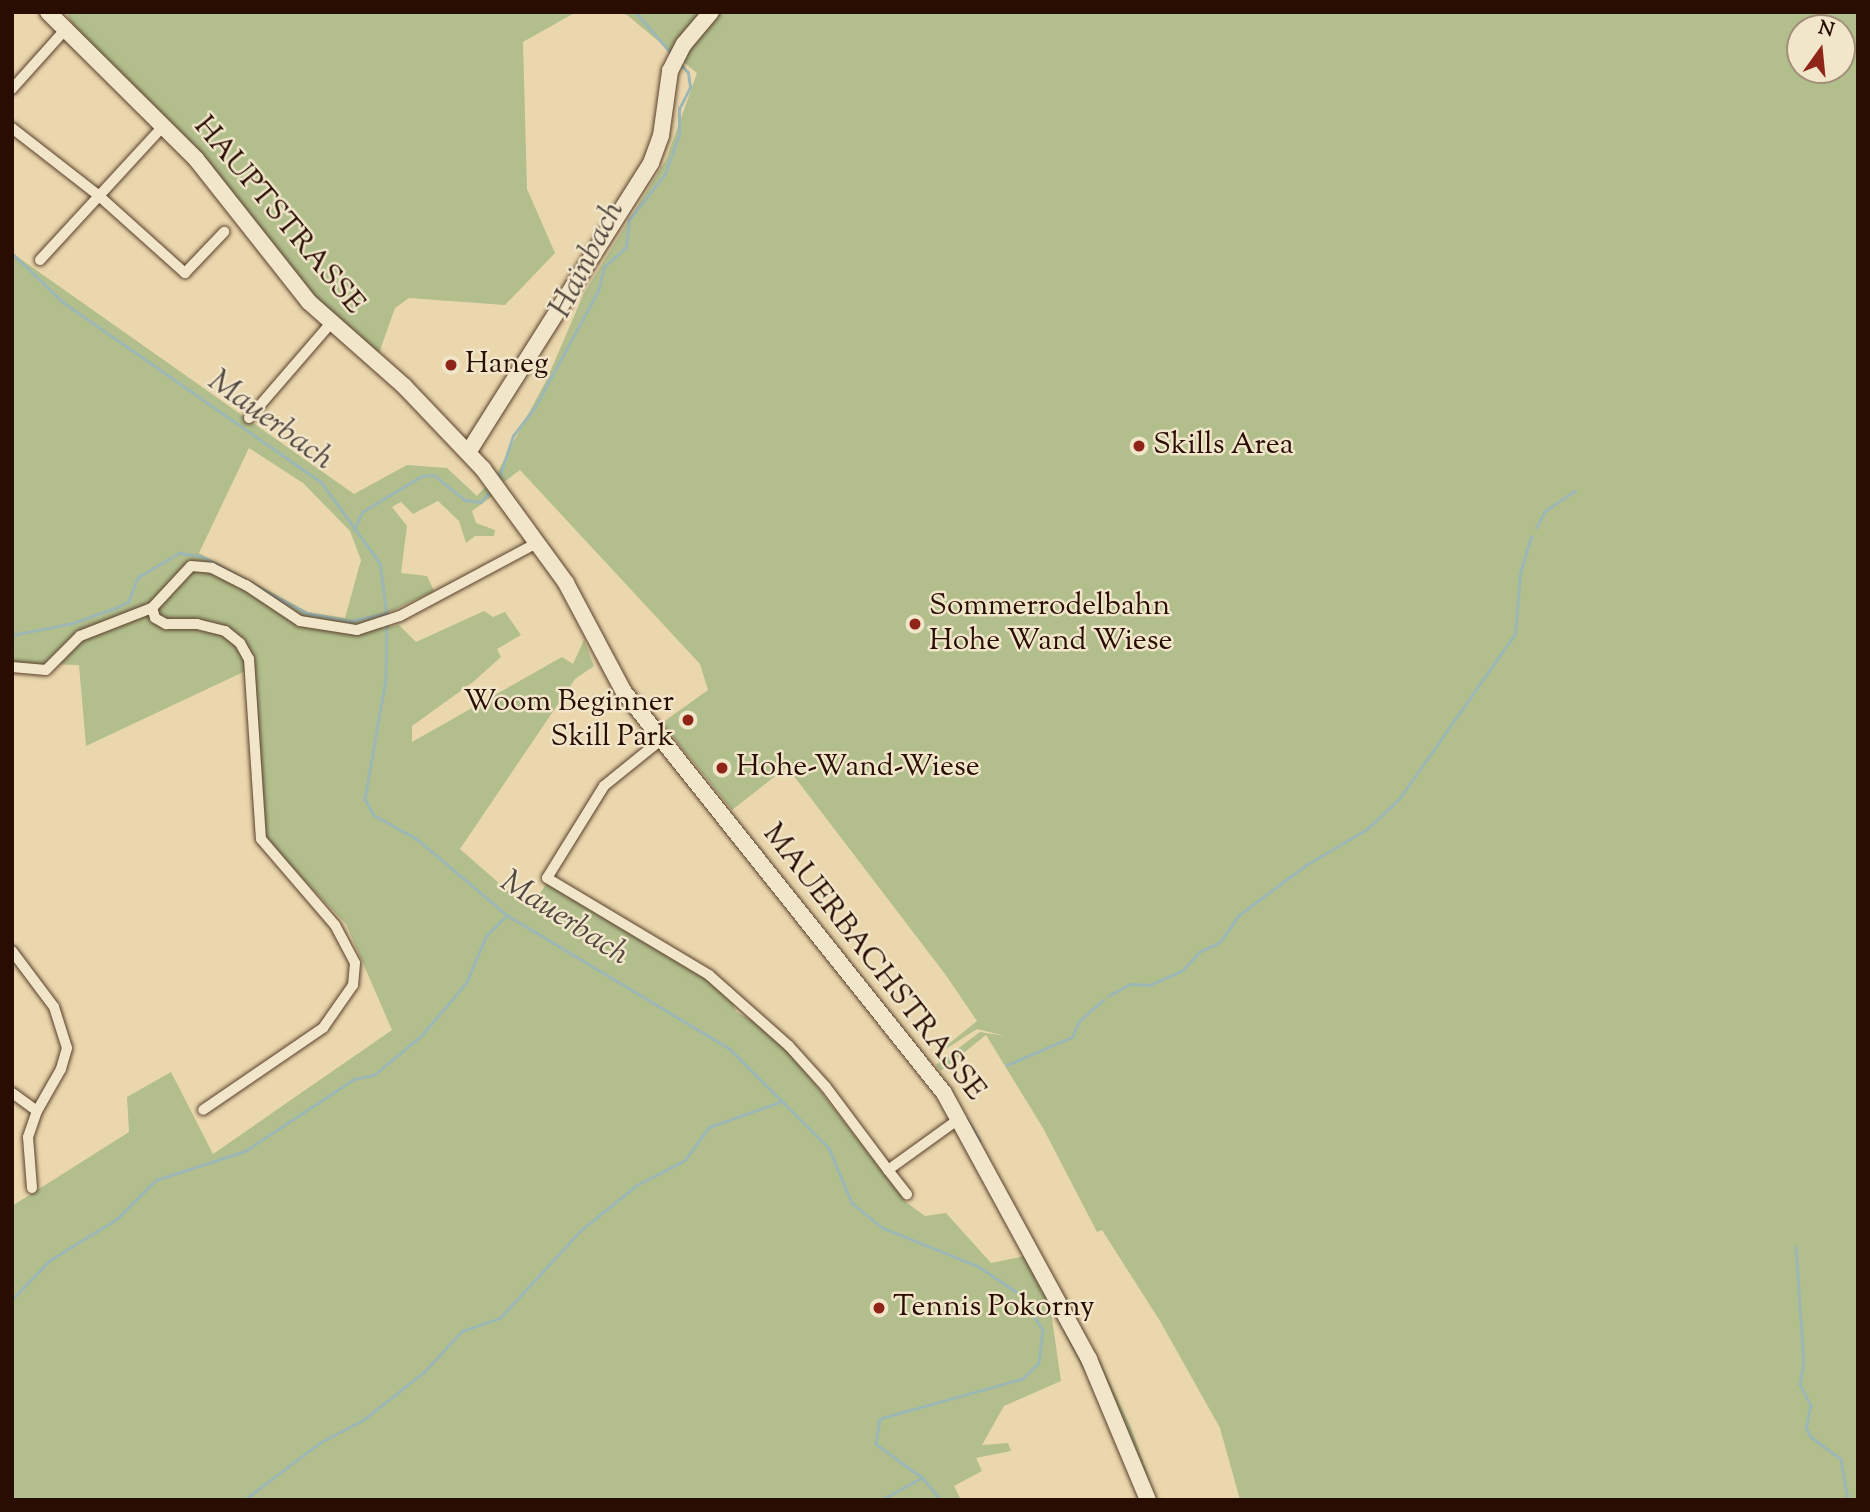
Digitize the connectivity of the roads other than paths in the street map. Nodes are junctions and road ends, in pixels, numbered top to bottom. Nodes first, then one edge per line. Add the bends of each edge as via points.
1 (48, 12) edge
2 (711, 12) edge
3 (65, 30) junction
4 (12, 89) edge
5 (164, 124) junction
6 (12, 128) edge
7 (98, 195) junction
8 (224, 232) dead end
9 (40, 260) dead end
10 (330, 324) junction
11 (249, 418) dead end
12 (469, 451) junction
13 (536, 544) junction
14 (152, 608) junction
15 (12, 667) edge
16 (662, 739) junction
17 (12, 951) edge
18 (12, 1093) edge
19 (203, 1110) dead end
20 (37, 1111) junction
21 (960, 1118) junction
22 (888, 1170) junction
23 (32, 1188) dead end
24 (907, 1194) dead end
25 (1148, 1500) edge

1 - 3 main road, HAUPTSTRASSE
2 - 12 main road via 678,53 670,71 661,136 651,163
3 - 4 street
3 - 5 main road, HAUPTSTRASSE
5 - 7 street
5 - 10 main road, HAUPTSTRASSE
6 - 7 street
7 - 8 street via 185,273
7 - 9 street
10 - 11 street
10 - 12 main road, HAUPTSTRASSE via 405,387
12 - 13 main road, MAUERBACHSTRASSE
13 - 14 street via 375,626 339,629 300,621 246,585 212,568 191,566
13 - 16 main road, MAUERBACHSTRASSE via 574,595 618,683
14 - 15 street via 80,636 46,670
14 - 19 street via 155,618 166,624 197,624 225,631 240,643 249,659 261,839 335,926 355,963 353,985 323,1028
16 - 21 main road, MAUERBACHSTRASSE
16 - 22 street via 604,786 547,878 709,975 789,1046
17 - 20 street via 54,1006 65,1031 67,1048 61,1069
18 - 20 street
20 - 23 street via 28,1137
21 - 22 street
21 - 25 main road, MAUERBACHSTRASSE via 1089,1359
22 - 24 street

